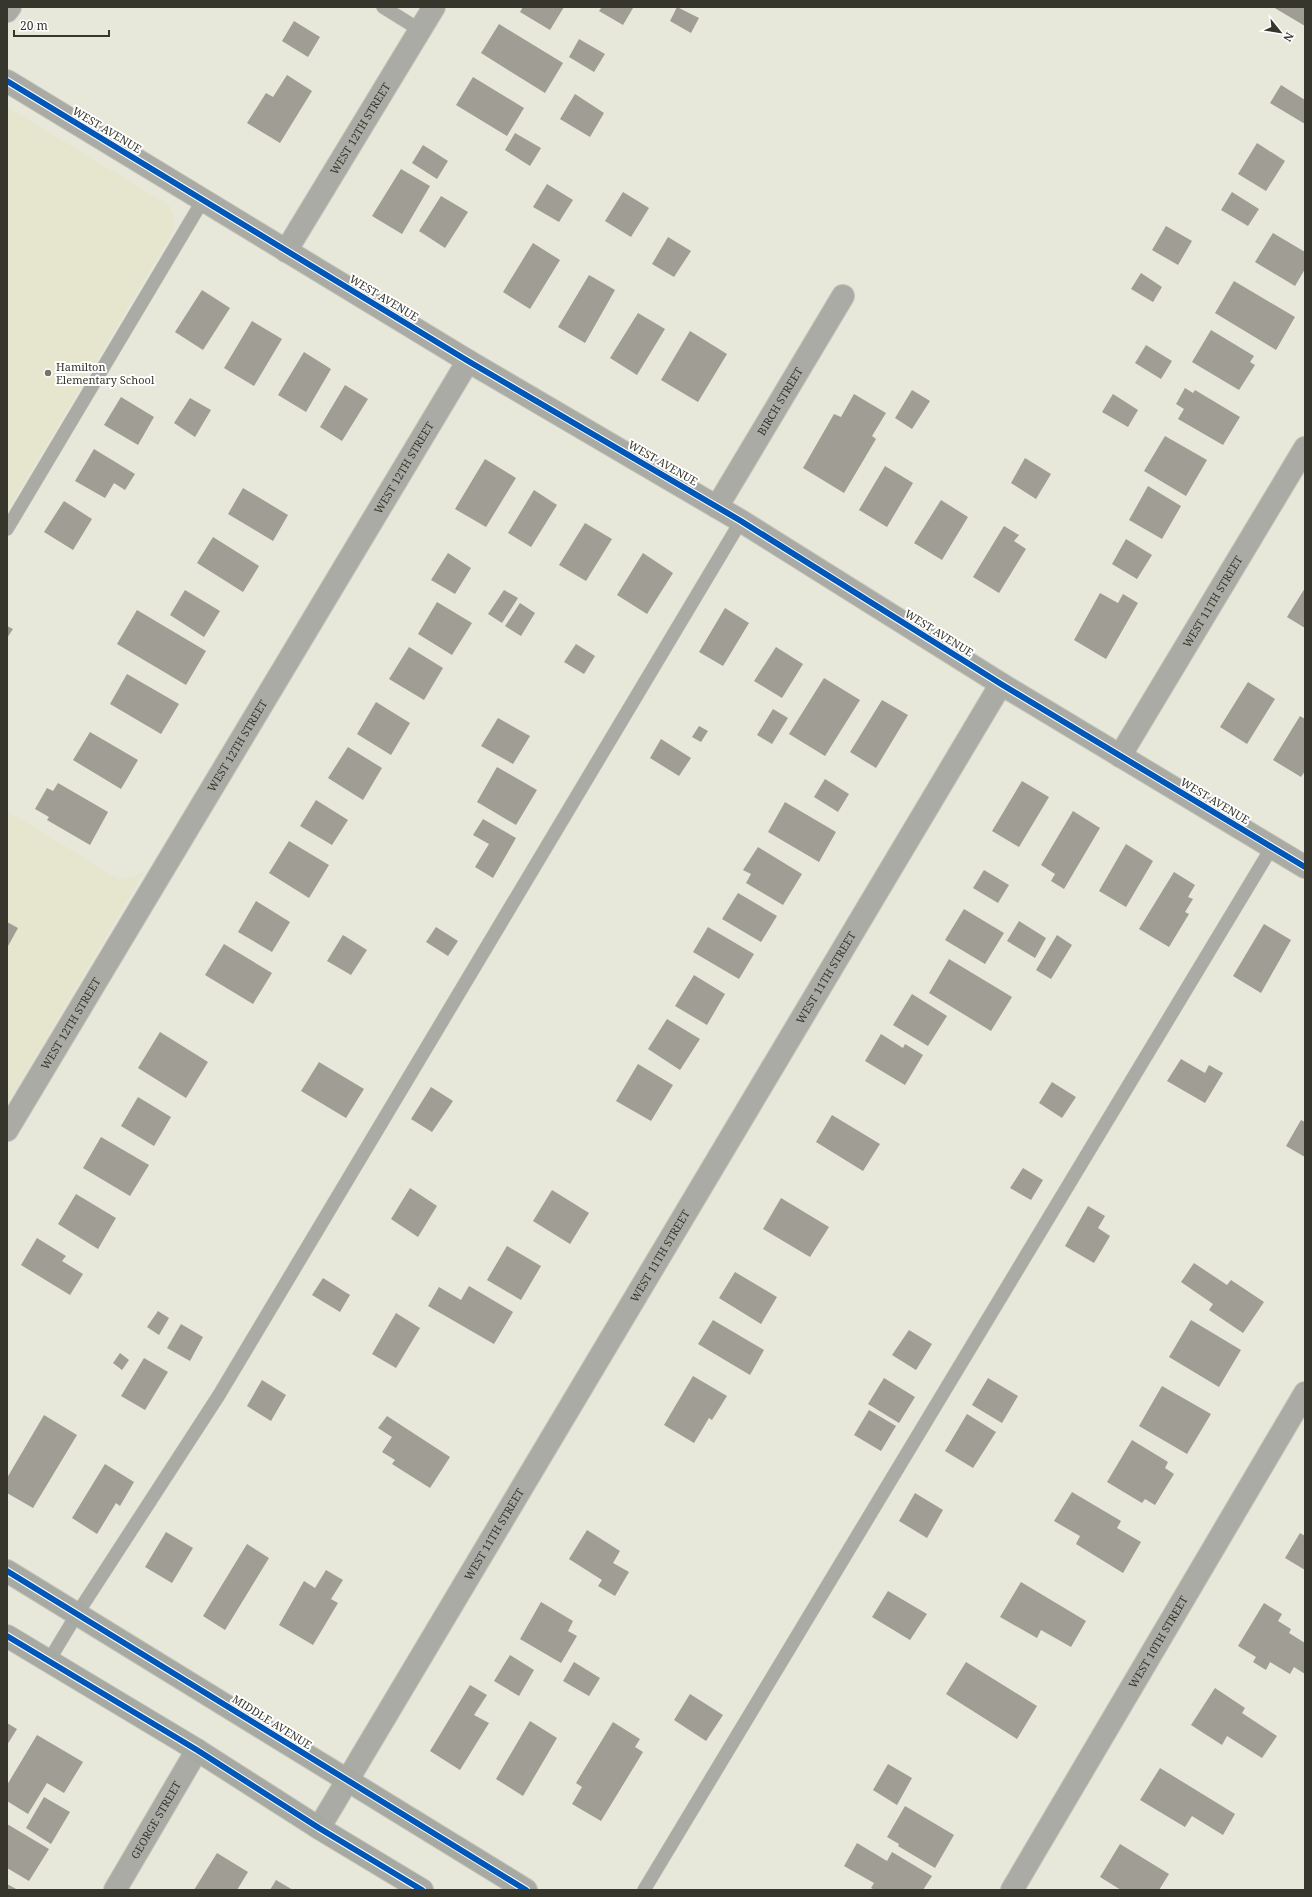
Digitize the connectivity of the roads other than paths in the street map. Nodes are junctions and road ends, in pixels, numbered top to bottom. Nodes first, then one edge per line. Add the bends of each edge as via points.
1 (10, 7) edge
2 (383, 7) edge
3 (434, 7) edge
4 (7, 11) edge
5 (420, 30) junction
6 (7, 81) edge
7 (203, 200) junction
8 (286, 251) junction
9 (843, 296) dead end
10 (468, 361) junction
11 (1305, 448) edge
12 (717, 507) junction
13 (741, 521) junction
14 (7, 529) edge
15 (1001, 684) junction
16 (1120, 756) junction
17 (1272, 847) junction
18 (1305, 867) edge
19 (7, 1130) edge
20 (1305, 1393) edge
21 (7, 1572) edge
22 (77, 1614) junction
23 (7, 1636) edge
24 (48, 1662) junction
25 (197, 1750) junction
26 (348, 1780) junction
27 (319, 1828) junction
28 (116, 1890) edge
29 (422, 1890) edge
30 (526, 1890) edge
31 (644, 1890) edge
32 (1012, 1890) edge

1 - 4 street
2 - 5 lane
3 - 5 street, WEST 12TH STREET
5 - 8 street, WEST 12TH STREET
6 - 7 street, WEST AVENUE
7 - 8 street, WEST AVENUE
7 - 14 lane
8 - 10 street, WEST AVENUE
9 - 12 street, BIRCH STREET
10 - 12 street, WEST AVENUE
10 - 19 street, WEST 12TH STREET
11 - 16 street, WEST 11TH STREET
12 - 13 street, WEST AVENUE
13 - 15 street, WEST AVENUE
13 - 22 lane via 219,1395
15 - 16 street, WEST AVENUE
15 - 26 street, WEST 11TH STREET
16 - 17 street, WEST AVENUE
17 - 18 street, WEST AVENUE
17 - 31 lane
20 - 32 street, WEST 10TH STREET
21 - 22 main road, MIDDLE AVENUE
22 - 24 lane
22 - 26 main road, MIDDLE AVENUE
23 - 24 main road
24 - 25 main road
25 - 27 main road
25 - 28 street, GEORGE STREET
26 - 27 street, WEST 11TH STREET
26 - 30 main road, MIDDLE AVENUE
27 - 29 main road

